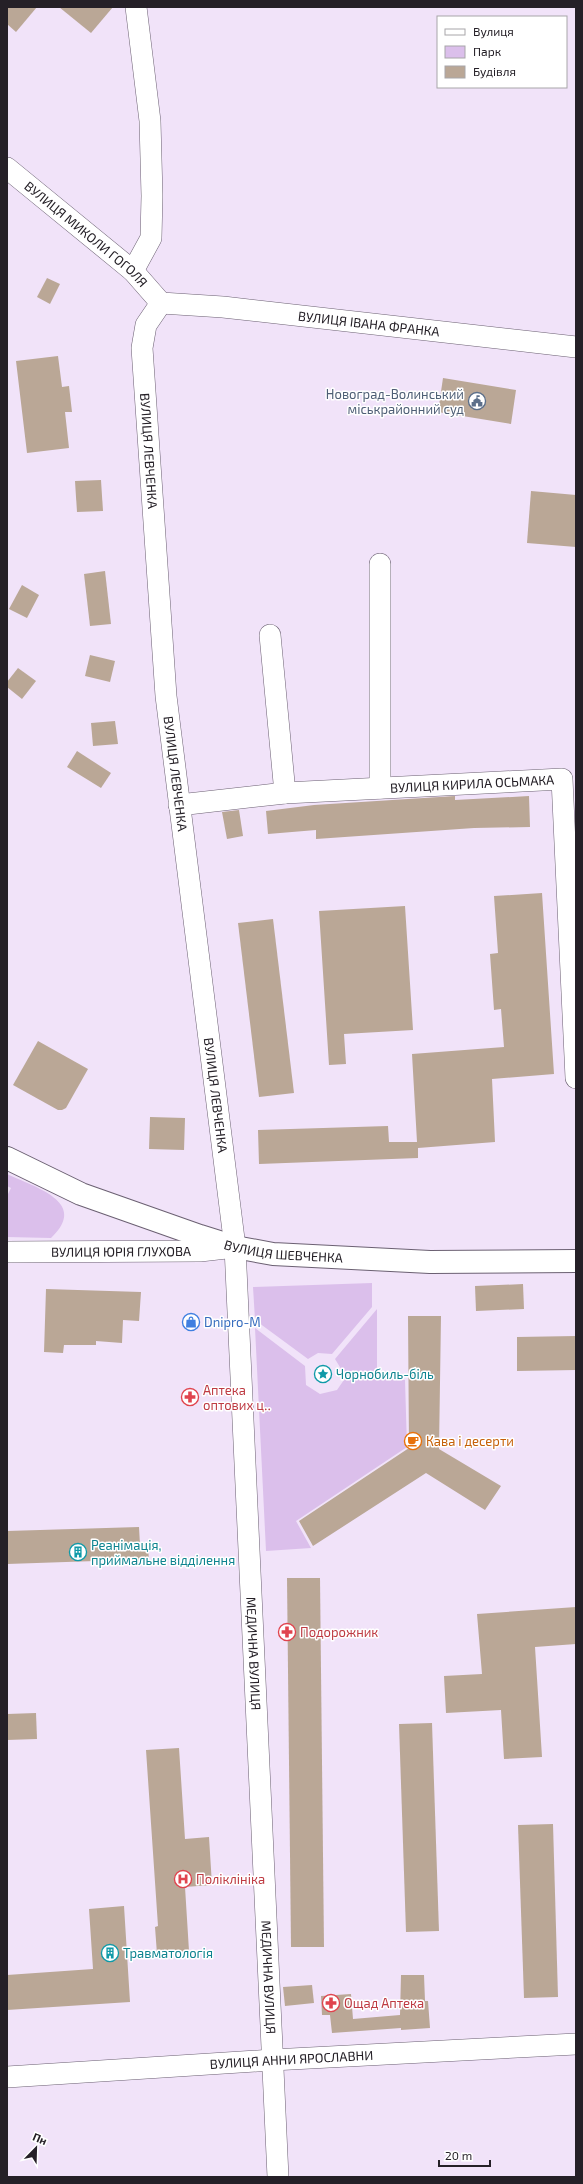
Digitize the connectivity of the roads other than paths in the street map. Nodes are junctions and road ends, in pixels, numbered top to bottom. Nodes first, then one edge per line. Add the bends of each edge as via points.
1 (136, 7) edge
2 (7, 168) edge
3 (133, 271) junction
4 (161, 303) junction
5 (576, 347) edge
6 (380, 564) dead end
7 (270, 635) dead end
8 (380, 788) junction
9 (285, 793) junction
10 (179, 806) junction
11 (576, 1078) edge
12 (7, 1158) edge
13 (235, 1246) junction
14 (7, 1252) edge
15 (576, 1261) edge
16 (576, 2044) edge
17 (272, 2060) junction
18 (7, 2077) edge
19 (278, 2177) edge

1 - 3 street via 150,121 152,196 151,238
2 - 3 street, ВУЛИЦЯ МИКОЛИ ГОГОЛЯ
3 - 4 street, ВУЛИЦЯ МИКОЛИ ГОГОЛЯ
4 - 5 street, ВУЛИЦЯ ІВАНА ФРАНКА via 223,307
4 - 10 street, ВУЛИЦЯ ЛЕВЧЕНКА via 146,325 142,348 166,696
6 - 8 street
7 - 9 street
8 - 9 street, ВУЛИЦЯ КИРИЛА ОСЬМАКА
8 - 11 street, ВУЛИЦЯ КИРИЛА ОСЬМАКА via 562,779
9 - 10 street, ВУЛИЦЯ КИРИЛА ОСЬМАКА
10 - 13 street, ВУЛИЦЯ ЛЕВЧЕНКА
12 - 13 main road, ВУЛИЦЯ ШЕВЧЕНКА via 82,1194
13 - 14 street, ВУЛИЦЯ ЮРІЯ ГЛУХОВА via 200,1252
13 - 15 main road, ВУЛИЦЯ ШЕВЧЕНКА via 273,1254 430,1262
13 - 17 street, МЕДИЧНА ВУЛИЦЯ
16 - 17 street, ВУЛИЦЯ АННИ ЯРОСЛАВНИ
17 - 18 street, ВУЛИЦЯ АННИ ЯРОСЛАВНИ
17 - 19 street, МЕДИЧНА ВУЛИЦЯ

